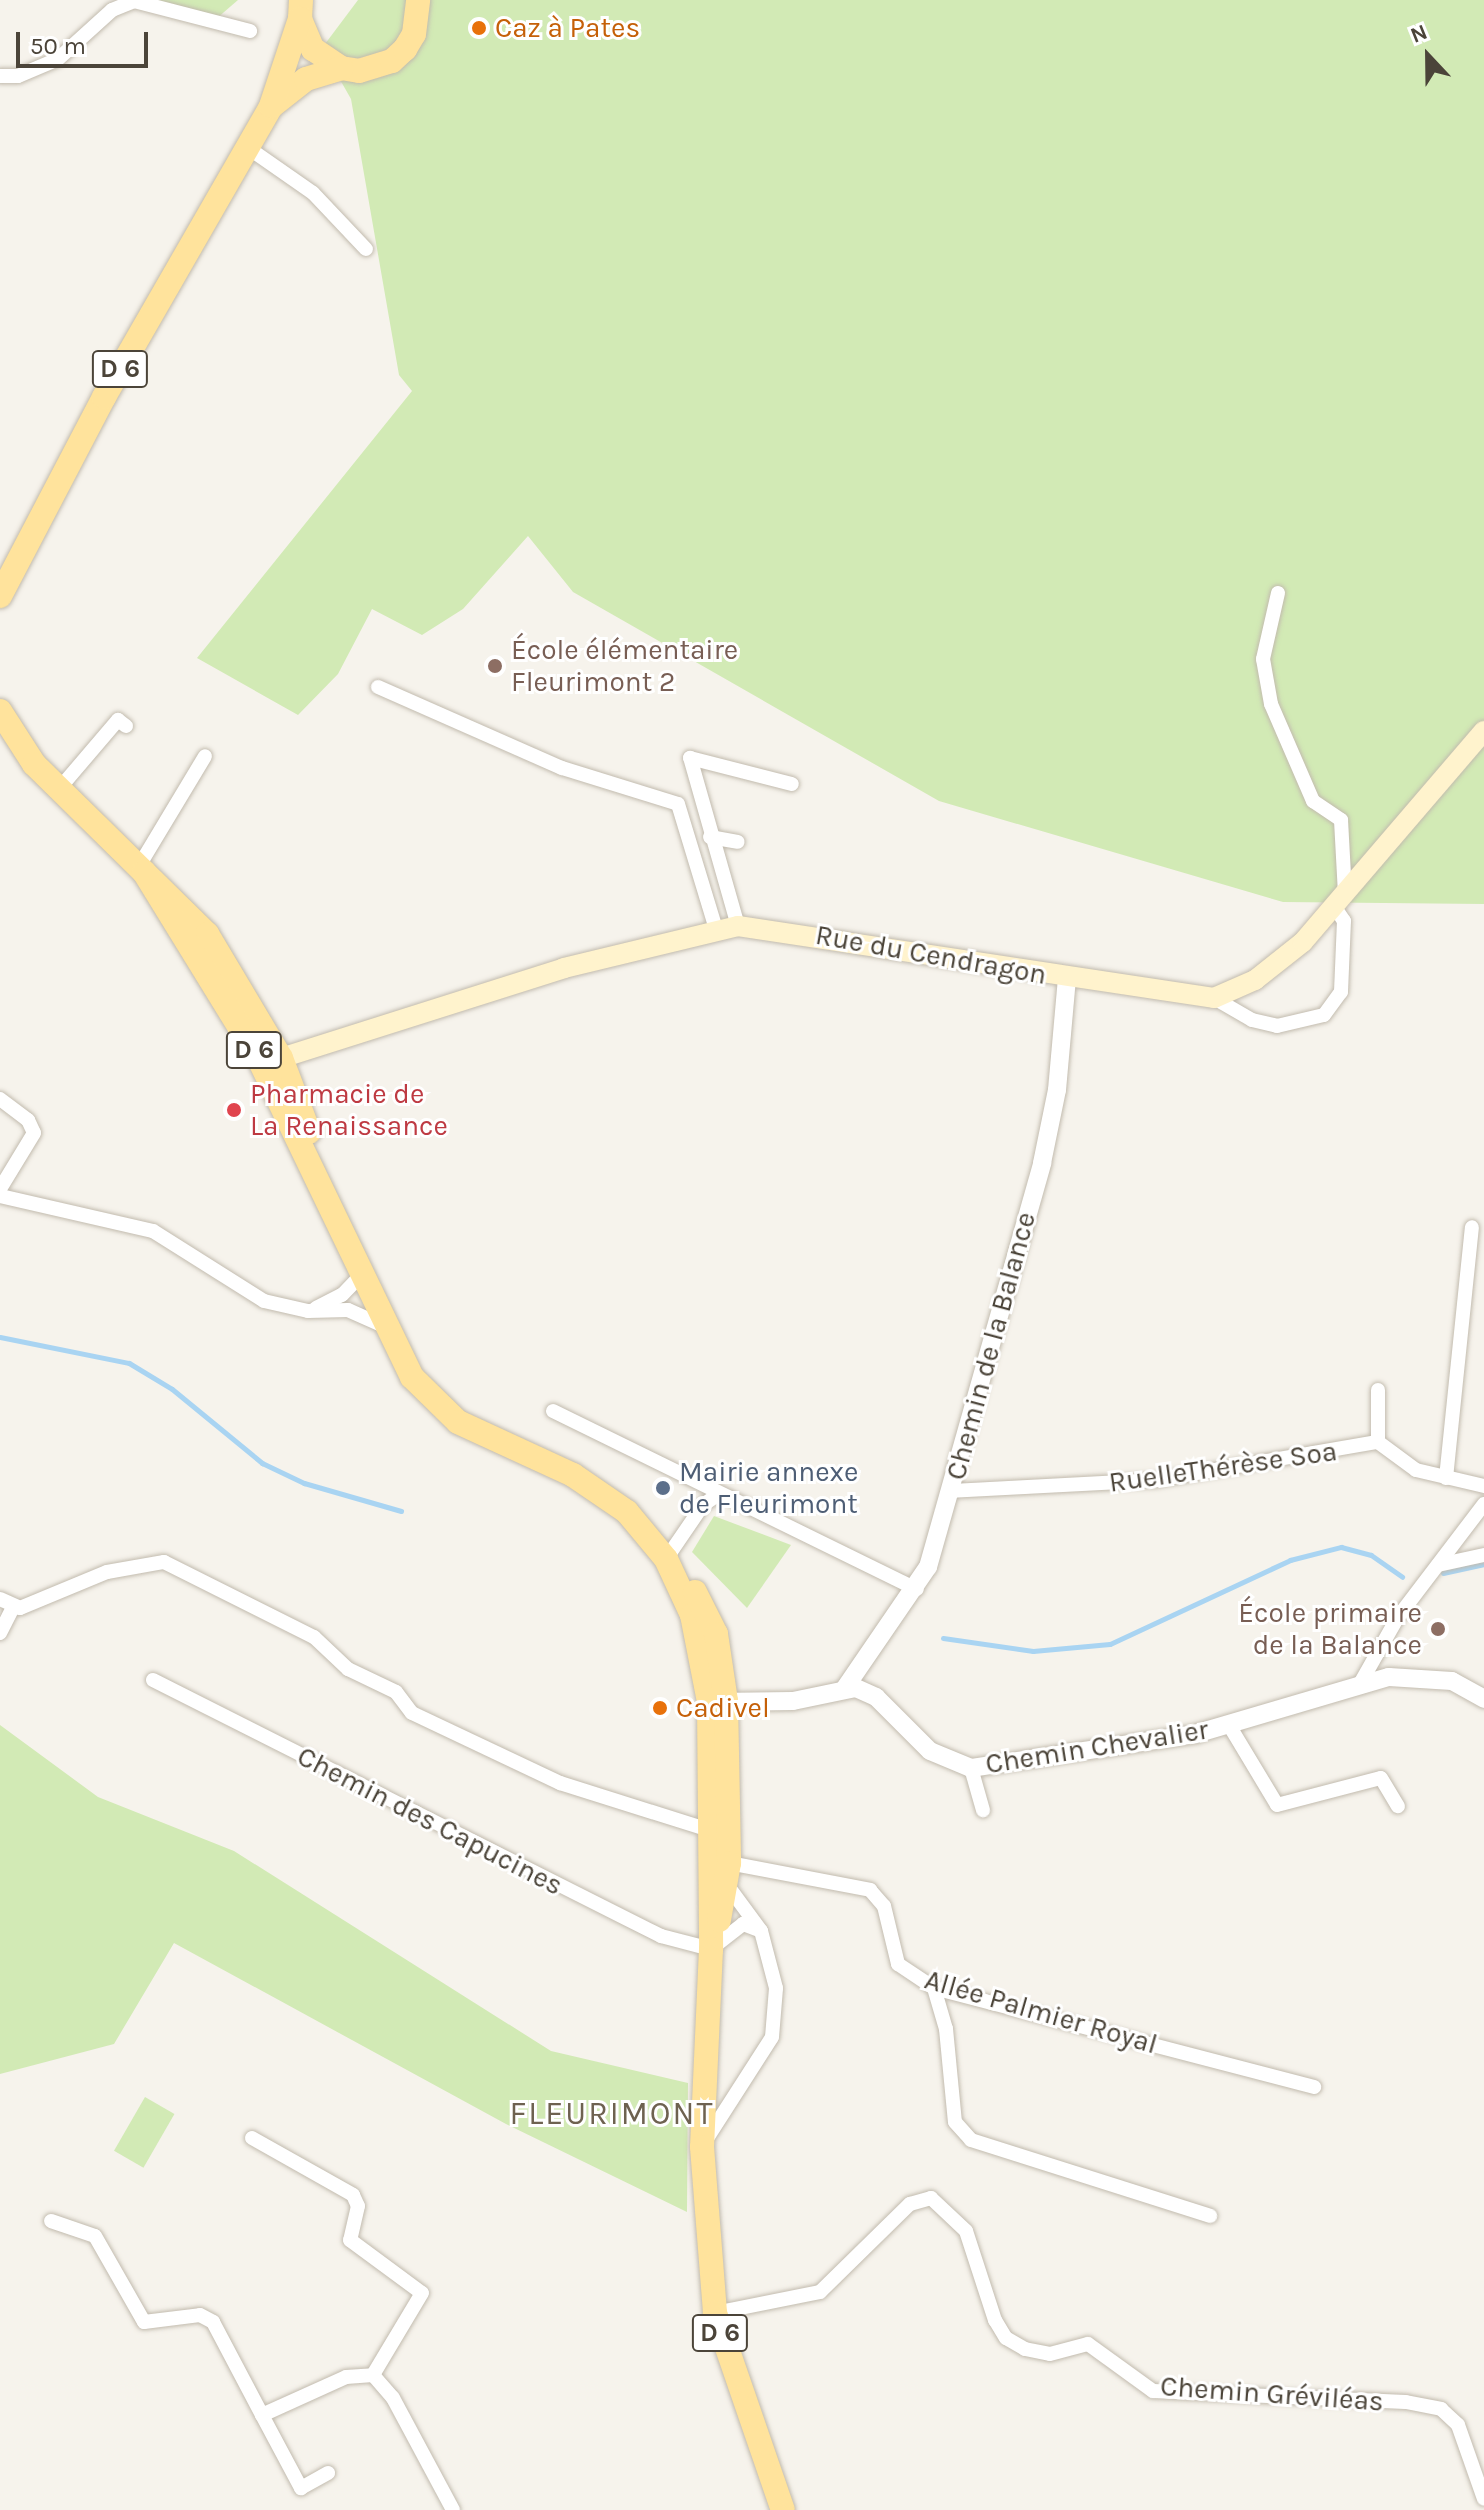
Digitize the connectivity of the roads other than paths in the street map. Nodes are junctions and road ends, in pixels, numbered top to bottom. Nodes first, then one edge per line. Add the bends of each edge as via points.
1 (418, 0) edge
2 (301, 9) edge
3 (250, 31) dead end
4 (341, 68) junction
5 (0, 76) edge
6 (271, 106) junction
7 (247, 147) junction
8 (366, 249) dead end
9 (1278, 593) dead end
10 (0, 596) edge
11 (378, 687) dead end
12 (0, 711) edge
13 (126, 726) dead end
14 (1484, 731) edge
15 (205, 756) dead end
16 (792, 784) dead end
17 (59, 789) junction
18 (710, 837) junction
19 (738, 842) dead end
20 (142, 869) junction
21 (1340, 899) junction
22 (738, 926) junction
23 (716, 929) junction
24 (1067, 978) junction
25 (1214, 998) junction
26 (281, 1058) junction
27 (0, 1099) edge
28 (0, 1189) edge
29 (0, 1196) edge
30 (1472, 1227) dead end
31 (345, 1239) junction
32 (1477, 1264) edge
33 (363, 1273) junction
34 (308, 1311) junction
35 (387, 1328) junction
36 (1378, 1390) dead end
37 (553, 1411) dead end
38 (1378, 1442) junction
39 (1446, 1478) junction
40 (1484, 1486) edge
41 (950, 1491) junction
42 (719, 1494) junction
43 (1484, 1504) edge
44 (1484, 1555) edge
45 (668, 1563) junction
46 (1438, 1565) junction
47 (917, 1589) junction
48 (6, 1604) edge
49 (0, 1633) edge
50 (153, 1680) dead end
51 (1361, 1682) junction
52 (845, 1688) junction
53 (1484, 1699) edge
54 (717, 1702) junction
55 (1229, 1725) junction
56 (971, 1768) junction
57 (1398, 1806) dead end
58 (983, 1810) dead end
59 (709, 1830) junction
60 (728, 1875) junction
61 (761, 1931) junction
62 (711, 1949) junction
63 (934, 1988) junction
64 (1314, 2087) dead end
65 (252, 2138) dead end
66 (702, 2147) junction
67 (1210, 2216) dead end
68 (51, 2221) dead end
69 (715, 2313) junction
70 (373, 2375) junction
71 (262, 2415) junction
72 (328, 2473) dead end
73 (1484, 2499) edge
74 (453, 2510) edge
75 (783, 2510) edge

1 - 4 main road via 414,34 405,49 376,68
2 - 4 main road via 313,49
2 - 6 main road, D 6
3 - 5 street via 134,1 112,10 58,59
4 - 6 main road, D 6 via 306,79
6 - 7 main road, D 6
7 - 8 street via 313,193
7 - 10 main road, D 6
9 - 21 street via 1263,659 1271,704 1313,801 1341,820
11 - 23 street via 562,768 678,804
12 - 17 main road, D 6
13 - 17 street via 118,720
14 - 21 main road
15 - 20 street
16 - 18 street via 690,758
17 - 20 main road, D 6
18 - 19 street
18 - 22 street
20 - 26 main road via 200,939 266,1053
20 - 31 main road, D 6 via 258,1057
21 - 25 main road via 1303,942 1255,980
21 - 25 street via 1341,992 1324,1015 1277,1026 1252,1020
22 - 23 main road, Rue du Cendragon
22 - 24 main road, Rue du Cendragon
23 - 26 main road, Rue du Cendragon via 408,1014
24 - 25 main road, Rue du Cendragon
24 - 41 street, Chemin de la Balance via 1057,1090 1042,1163
26 - 31 main road, D 6
27 - 28 street via 28,1120 34,1133
29 - 34 street via 153,1231 264,1301
30 - 32 street
31 - 33 main road, D 6
32 - 39 street
33 - 34 street via 342,1295
33 - 35 main road, D 6
34 - 35 street via 348,1310
35 - 45 main road, D 6 via 412,1377 439,1408 500,1444 573,1475 627,1512
36 - 38 street
37 - 42 street
38 - 39 street, RuelleThérèse Soa via 1394,1459
38 - 41 street, RuelleThérèse Soa via 1157,1480
39 - 40 street, RuelleThérèse Soa
41 - 47 street, Chemin de la Balance
42 - 45 street via 703,1505
42 - 47 street
43 - 46 street
44 - 46 street
45 - 54 main road, D 6 via 712,1621
46 - 51 street via 1398,1617
47 - 52 street, Chemin de la Balance
48 - 49 street
48 - 59 street via 118,1569 164,1562 314,1637 348,1669 396,1692 412,1713 560,1783
50 - 62 street, Chemin des Capucines via 507,1863 661,1936
51 - 53 street, Chemin Chevalier via 1402,1676 1452,1681
51 - 55 street, Chemin Chevalier
52 - 54 street via 793,1701
52 - 56 street, Chemin Chevalier via 876,1697 930,1751
54 - 59 main road, D 6
54 - 60 main road, D 6
55 - 56 street, Chemin Chevalier
55 - 57 street, Chemin Chevalier via 1277,1805 1381,1778
56 - 58 street
59 - 62 main road, D 6
60 - 61 street
60 - 62 main road, D 6
60 - 63 street, Allée Palmier Royal via 870,1890 884,1906 898,1964
61 - 62 street via 743,1924
61 - 66 street via 776,1988 772,2037
62 - 66 main road, D 6
63 - 64 street, Allée Palmier Royal
63 - 67 street via 946,2029 955,2122 971,2140
65 - 70 street via 353,2195 358,2206 350,2240 422,2293
66 - 69 main road, D 6
68 - 71 street via 95,2236 144,2322 200,2315 213,2322
69 - 73 street, Chemin Gréviléas via 820,2292 910,2204 931,2198 966,2231 995,2320 1006,2338 1025,2349 1050,2354 1088,2344 1153,2391 1406,2402 1441,2409 1465,2438
69 - 75 main road, D 6
70 - 71 street via 346,2377
70 - 74 street via 393,2398
71 - 72 street via 301,2488

